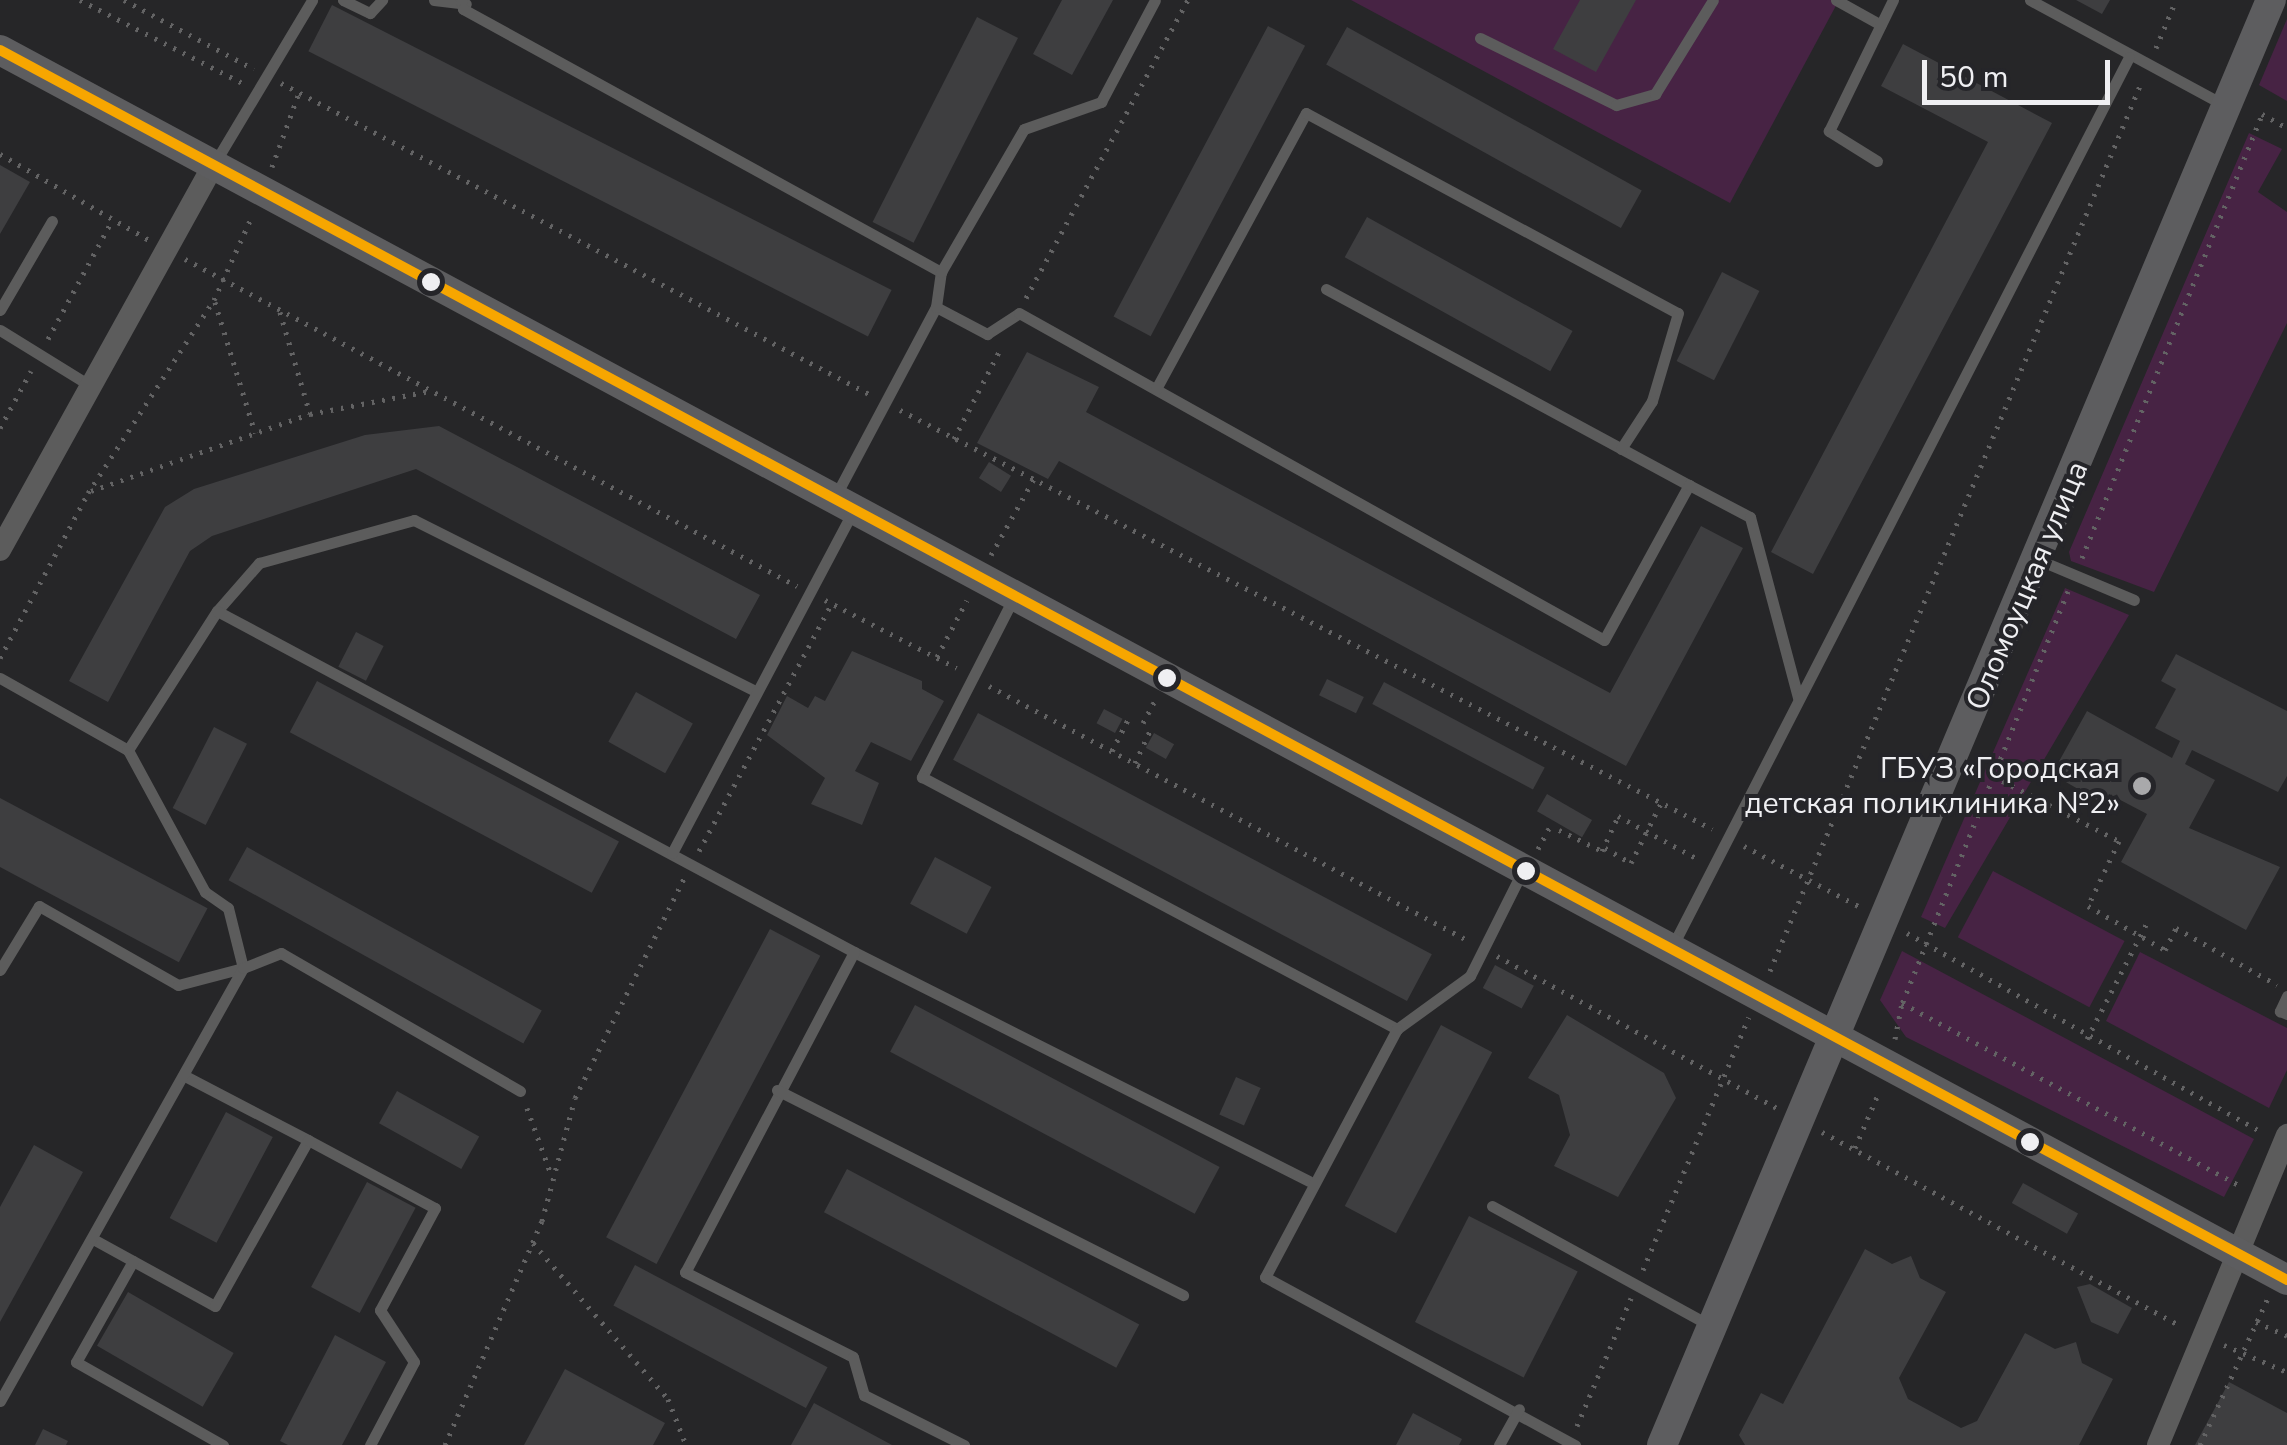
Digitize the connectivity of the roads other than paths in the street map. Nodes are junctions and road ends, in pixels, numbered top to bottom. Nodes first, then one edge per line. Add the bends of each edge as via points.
1 (312, 0) edge
2 (343, 0) edge
3 (382, 0) edge
4 (434, 0) edge
5 (1155, 0) edge
6 (1713, 0) edge
7 (1836, 0) edge
8 (1893, 0) edge
9 (2030, 0) edge
10 (2270, 0) edge
11 (464, 3) edge
12 (1881, 24) junction
13 (1480, 38) dead end
14 (0, 50) edge
15 (2130, 57) junction
16 (2226, 107) junction
17 (1876, 161) dead end
18 (212, 168) junction
19 (52, 221) dead end
20 (941, 272) junction
21 (1326, 289) dead end
22 (936, 307) junction
23 (0, 310) edge
24 (0, 330) edge
25 (89, 385) junction
26 (1156, 389) junction
27 (1621, 448) junction
28 (1689, 486) junction
29 (842, 508) junction
30 (0, 550) edge
31 (2039, 560) junction
32 (2134, 600) dead end
33 (1012, 602) junction
34 (217, 610) junction
35 (0, 678) edge
36 (756, 691) junction
37 (1798, 698) junction
38 (128, 750) junction
39 (672, 853) junction
40 (1523, 870) junction
41 (1670, 951) junction
42 (854, 952) junction
43 (243, 968) junction
44 (0, 970) edge
45 (2283, 991) edge
46 (2287, 1014) edge
47 (1398, 1029) junction
48 (1832, 1042) junction
49 (185, 1076) junction
50 (777, 1090) junction
51 (520, 1091) road end
52 (2285, 1139) edge
53 (308, 1140) junction
54 (1310, 1181) junction
55 (1492, 1206) dead end
56 (93, 1240) junction
57 (2238, 1252) junction
58 (133, 1262) junction
59 (2287, 1280) edge
60 (1183, 1296) dead end
61 (1710, 1326) junction
62 (0, 1401) edge
63 (1519, 1409) junction
64 (1573, 1443) edge
65 (223, 1445) edge
66 (370, 1445) edge
67 (964, 1445) edge
68 (1500, 1445) edge
69 (1662, 1445) edge
70 (2158, 1445) edge

1 - 18 lane
2 - 3 lane via 370,13
4 - 11 lane
5 - 20 lane via 1101,102 1024,129
6 - 13 lane via 1655,94 1616,106
7 - 12 lane
8 - 12 lane
9 - 15 lane
10 - 16 street, Оломоуцкая улица
11 - 20 lane
12 - 17 lane via 1829,132
14 - 18 street
15 - 16 lane
15 - 37 lane
16 - 31 street, Оломоуцкая улица
18 - 25 street
18 - 29 street
19 - 23 lane
20 - 22 lane
21 - 27 lane
22 - 26 lane via 987,334 1019,312
22 - 29 lane via 885,402
24 - 25 lane
25 - 30 street
26 - 27 lane via 1306,113 1678,312 1652,401
26 - 28 lane via 1604,640
27 - 28 lane
28 - 37 lane via 1750,518
29 - 33 street
29 - 36 lane
31 - 32 lane
31 - 48 street, Оломоуцкая улица
33 - 40 street
33 - 47 lane via 922,778
34 - 36 lane via 259,563 414,520
34 - 38 lane
34 - 39 lane
35 - 38 lane
36 - 39 lane
37 - 41 lane
38 - 43 lane via 205,892 228,908
39 - 42 lane
40 - 41 street
40 - 47 lane via 1470,976
41 - 48 street
42 - 50 lane
42 - 54 lane
43 - 44 lane via 178,985 38,906
43 - 49 lane
43 - 51 lane via 281,953
45 - 46 lane via 2280,1011
47 - 54 lane
48 - 57 street
48 - 61 street, Оломоуцкая улица
49 - 53 lane
49 - 56 lane
50 - 60 lane
50 - 67 lane via 686,1272 853,1357 864,1395
52 - 57 street
53 - 58 lane via 215,1306
53 - 66 lane via 435,1208 380,1310 414,1362
54 - 63 lane via 1265,1277
55 - 61 lane
56 - 58 lane
56 - 62 lane
57 - 59 street
57 - 70 street
58 - 65 lane via 76,1362
61 - 69 street, Оломоуцкая улица
63 - 64 lane
63 - 68 lane

